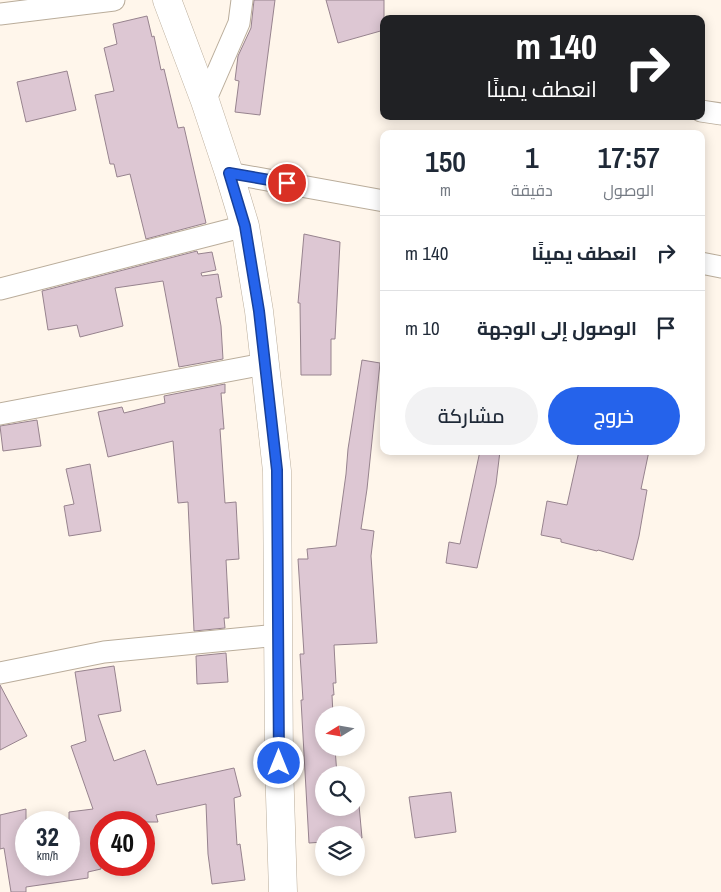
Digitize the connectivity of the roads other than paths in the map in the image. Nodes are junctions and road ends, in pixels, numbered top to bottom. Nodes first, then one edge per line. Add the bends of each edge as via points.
1 (114, 0) edge
2 (167, 0) edge
3 (242, 0) edge
4 (0, 14) edge
5 (205, 100) junction
6 (705, 112) edge
7 (721, 114) edge
8 (229, 173) junction
9 (380, 200) edge
10 (245, 226) junction
11 (705, 264) edge
12 (721, 267) edge
13 (0, 289) edge
14 (264, 364) junction
15 (0, 414) edge
16 (278, 635) junction
17 (0, 673) edge
18 (283, 892) edge

1 - 4 street
2 - 5 street
3 - 5 street via 239,23
5 - 8 street
6 - 7 street
8 - 9 street
8 - 10 street
10 - 13 street
10 - 14 street
11 - 12 street
14 - 15 street
14 - 16 street via 277,470
16 - 17 street via 104,652
16 - 18 street

